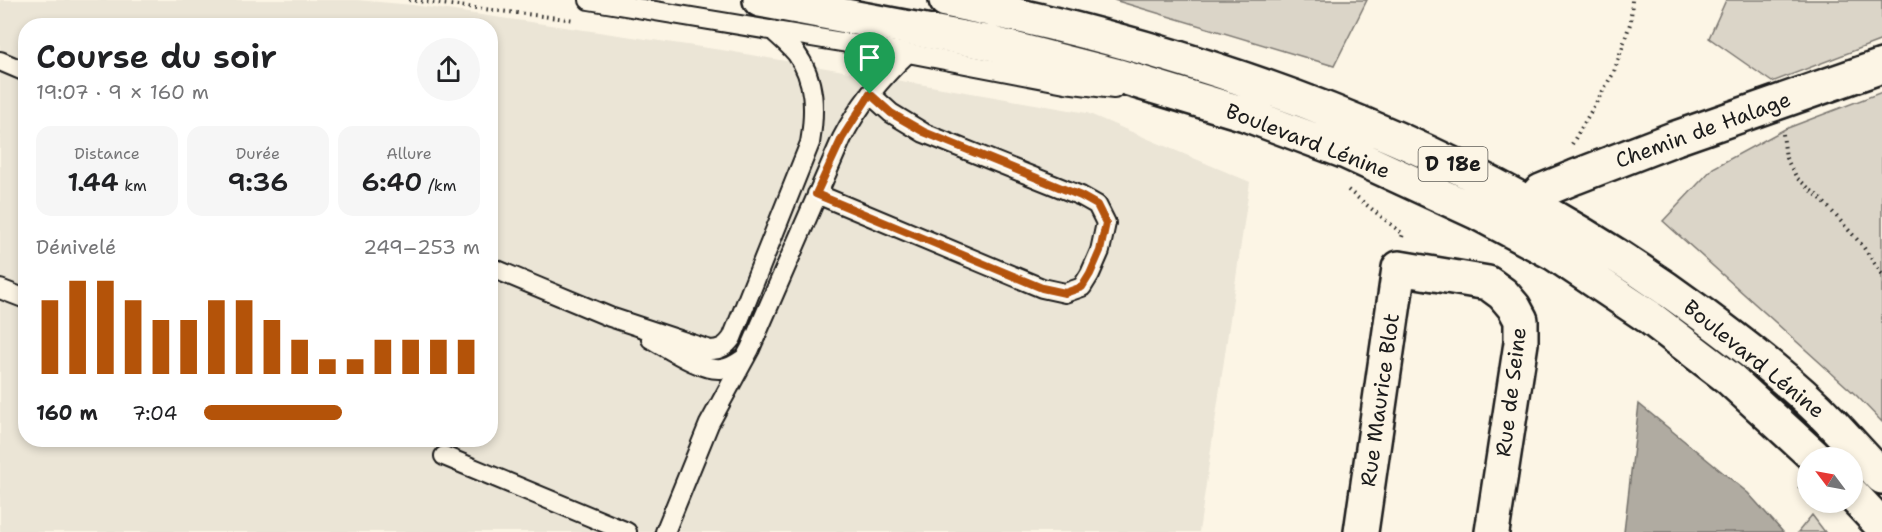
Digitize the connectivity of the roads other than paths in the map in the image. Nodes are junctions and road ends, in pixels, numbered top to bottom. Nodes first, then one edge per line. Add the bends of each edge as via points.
1 (589, 0) edge
2 (760, 0) edge
3 (946, 0) edge
4 (772, 30) junction
5 (908, 53) junction
6 (1, 65) edge
7 (1882, 66) edge
8 (18, 70) edge
9 (870, 94) junction
10 (1191, 97) junction
11 (816, 194) junction
12 (1530, 203) junction
13 (1399, 268) joint
14 (498, 270) edge
15 (0, 289) edge
16 (18, 296) edge
17 (610, 317) junction
18 (743, 359) junction
19 (1804, 447) edge
20 (444, 456) dead end
21 (1882, 477) edge
22 (1863, 506) edge
23 (1882, 526) edge
24 (627, 532) edge
25 (665, 532) edge
26 (1361, 532) edge
27 (1492, 532) edge

1 - 4 lane
2 - 10 main road, Boulevard Lénine / D 18e via 990,43
3 - 12 main road, Boulevard Lénine / D 18e via 1158,51 1257,83 1391,135
4 - 5 lane
4 - 17 lane via 796,53 812,92 810,143 732,338 727,345 711,350
5 - 9 lane
5 - 10 lane via 1065,83
6 - 8 lane
7 - 12 main road, Chemin de Halage via 1540,190
9 - 11 lane via 842,138
9 - 11 lane via 891,113 924,132 1097,205 1106,223 1090,274 1082,287 1065,293 1042,288
10 - 19 main road, Boulevard Lénine / D 18e via 1346,152 1476,212 1555,254 1649,317 1730,379
11 - 18 lane
12 - 21 main road, Boulevard Lénine / D 18e via 1661,284 1755,355 1830,420
13 - 26 main road, Rue Maurice Blot
13 - 27 main road, Rue de Seine via 1488,283 1509,300 1521,320 1521,343
14 - 17 lane
15 - 16 lane
17 - 18 lane via 711,368 733,366
18 - 25 lane via 710,424
20 - 24 lane
22 - 23 main road

